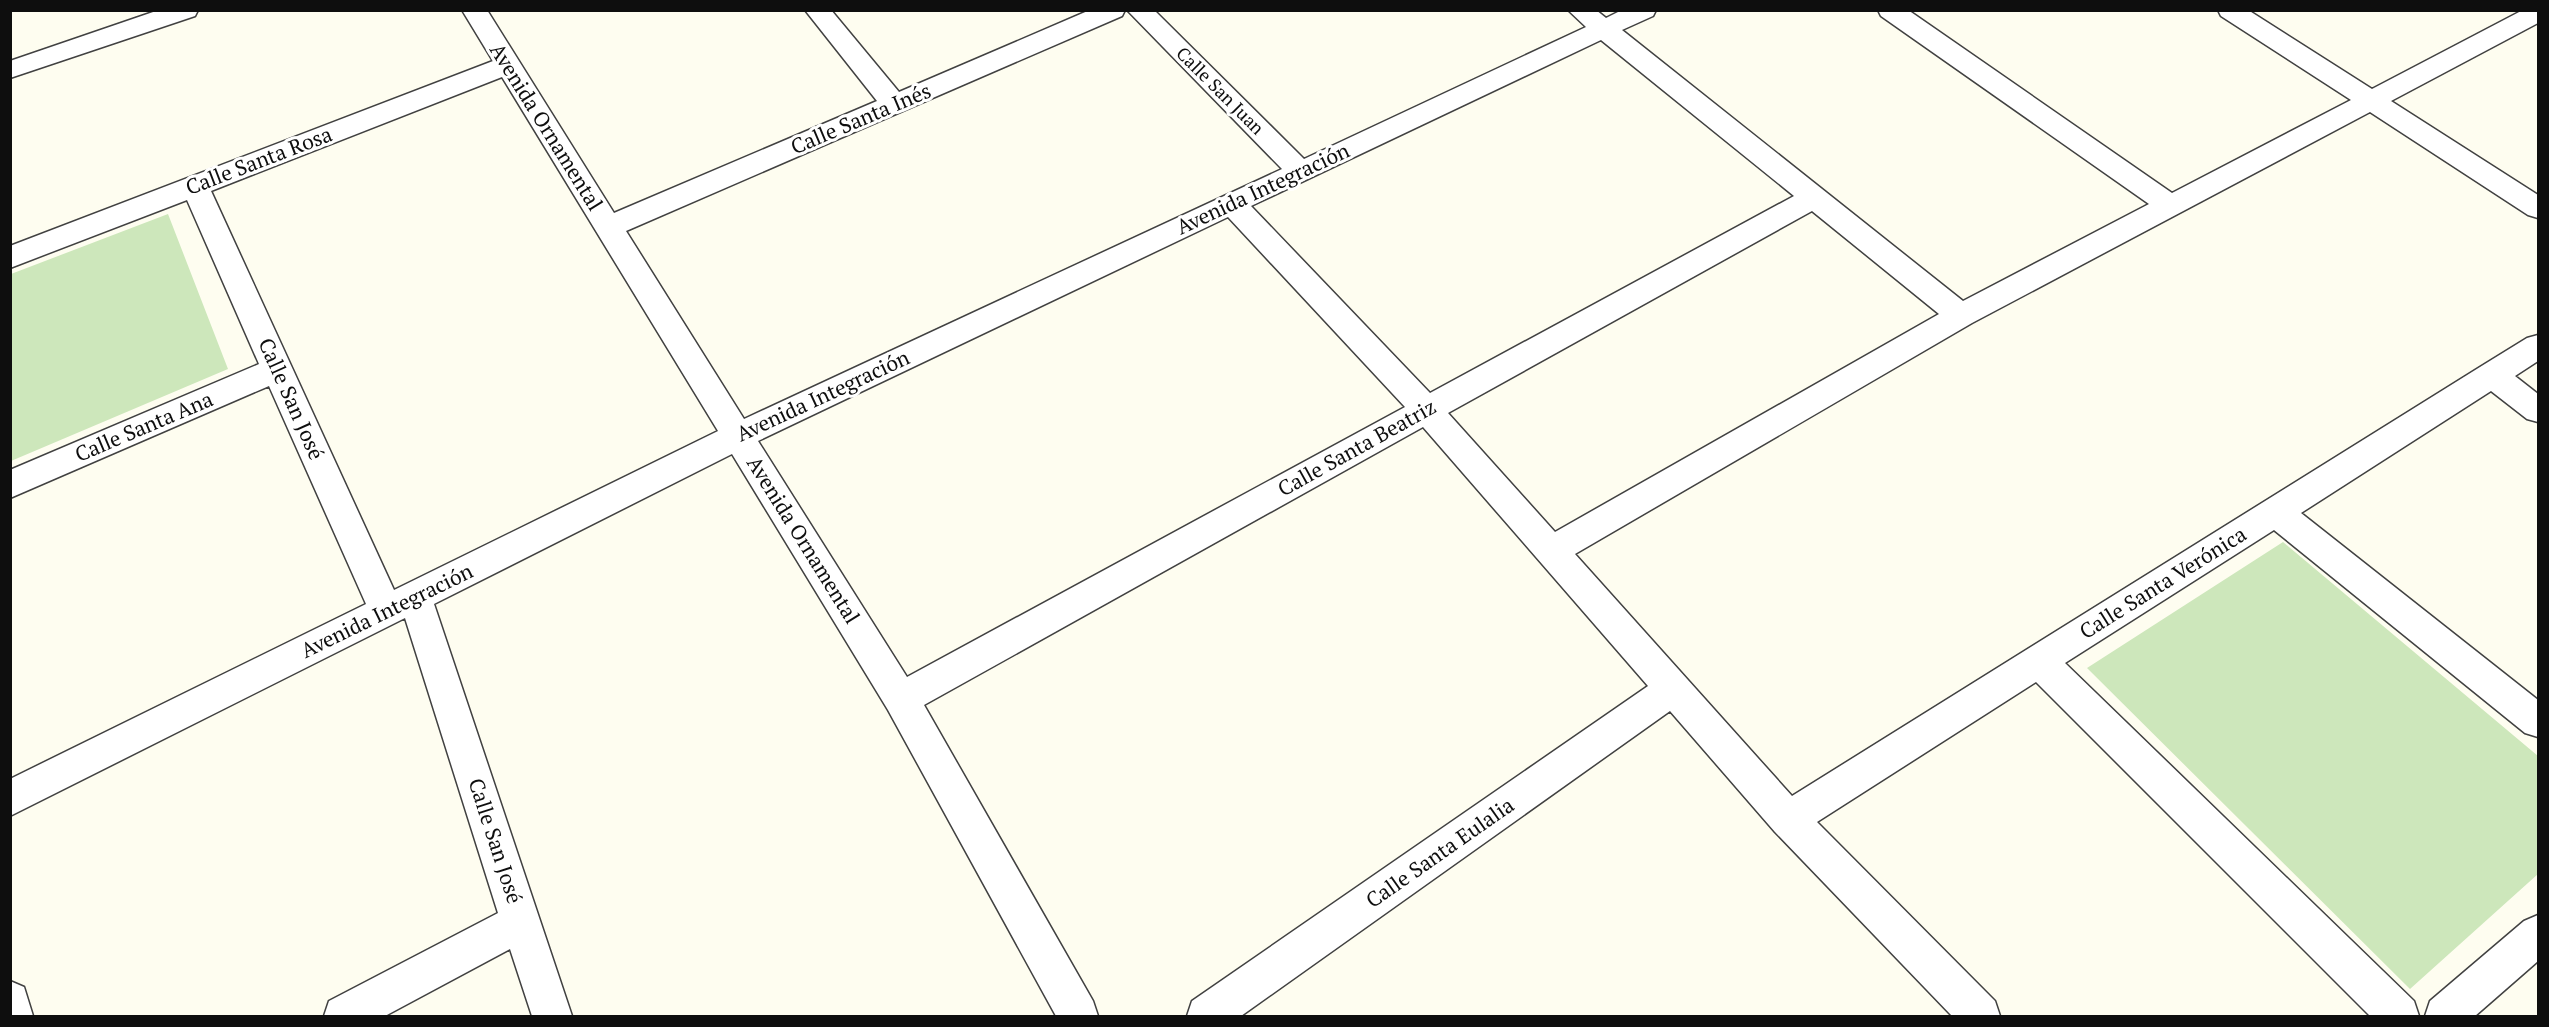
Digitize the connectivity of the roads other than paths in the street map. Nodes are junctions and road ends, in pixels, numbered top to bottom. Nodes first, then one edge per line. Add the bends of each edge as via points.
1 (186, 10) edge
2 (474, 10) edge
3 (817, 10) edge
4 (1113, 10) edge
5 (1139, 10) edge
6 (1580, 10) edge
7 (1644, 10) edge
8 (1890, 10) edge
9 (2230, 10) edge
10 (2538, 14) edge
11 (1604, 29) junction
12 (508, 65) junction
13 (10, 70) edge
14 (2372, 100) junction
15 (894, 104) junction
16 (1301, 172) junction
17 (195, 186) junction
18 (1814, 197) junction
19 (1232, 204) junction
20 (2171, 206) junction
21 (2538, 208) edge
22 (608, 227) junction
23 (10, 258) edge
24 (1961, 315) junction
25 (2538, 346) edge
26 (277, 369) junction
27 (2491, 375) junction
28 (1426, 410) junction
29 (2538, 410) edge
30 (738, 436) junction
31 (10, 485) edge
32 (2276, 512) junction
33 (1551, 551) junction
34 (401, 604) junction
35 (2039, 661) junction
36 (1673, 688) junction
37 (901, 699) junction
38 (2538, 721) edge
39 (10, 798) edge
40 (1788, 819) junction
41 (521, 922) junction
42 (2538, 935) edge
43 (10, 1001) edge
44 (13, 1017) edge
45 (344, 1017) edge
46 (552, 1017) edge
47 (1078, 1017) edge
48 (1207, 1017) edge
49 (1980, 1017) edge
50 (2400, 1017) edge
51 (2445, 1017) edge

1 - 13 street
2 - 12 street, Avenida Ornamental
3 - 15 street
4 - 15 street, Calle Santa Inés
5 - 16 street, Calle San Juan
6 - 11 street
7 - 11 street, Avenida Integración
8 - 20 street
9 - 14 street
10 - 14 street
11 - 16 street, Avenida Integración
11 - 18 street
12 - 17 street, Calle Santa Rosa
12 - 22 street, Avenida Ornamental
14 - 20 street
14 - 21 street
15 - 22 street, Calle Santa Inés
16 - 19 street, Avenida Integración
17 - 23 street, Calle Santa Rosa
17 - 26 street, Calle San José
18 - 24 street
18 - 28 street, Calle Santa Beatriz
19 - 28 street
19 - 30 street, Avenida Integración
20 - 24 street
22 - 30 street, Avenida Ornamental
24 - 33 street
25 - 27 street, Calle Santa Verónica
26 - 31 street, Calle Santa Ana
26 - 34 street, Calle San José
27 - 29 street
27 - 32 street, Calle Santa Verónica
28 - 33 street
28 - 37 street, Calle Santa Beatriz
30 - 34 street, Avenida Integración
30 - 37 street, Avenida Ornamental
32 - 35 street, Calle Santa Verónica
32 - 38 street
33 - 36 street
34 - 39 street, Avenida Integración
34 - 41 street, Calle San José
35 - 40 street, Calle Santa Verónica
35 - 50 street
36 - 40 street
36 - 48 street, Calle Santa Eulalia
37 - 47 street, Avenida Ornamental
40 - 49 street
41 - 45 street
41 - 46 street, Calle San José
42 - 51 street
43 - 44 street

